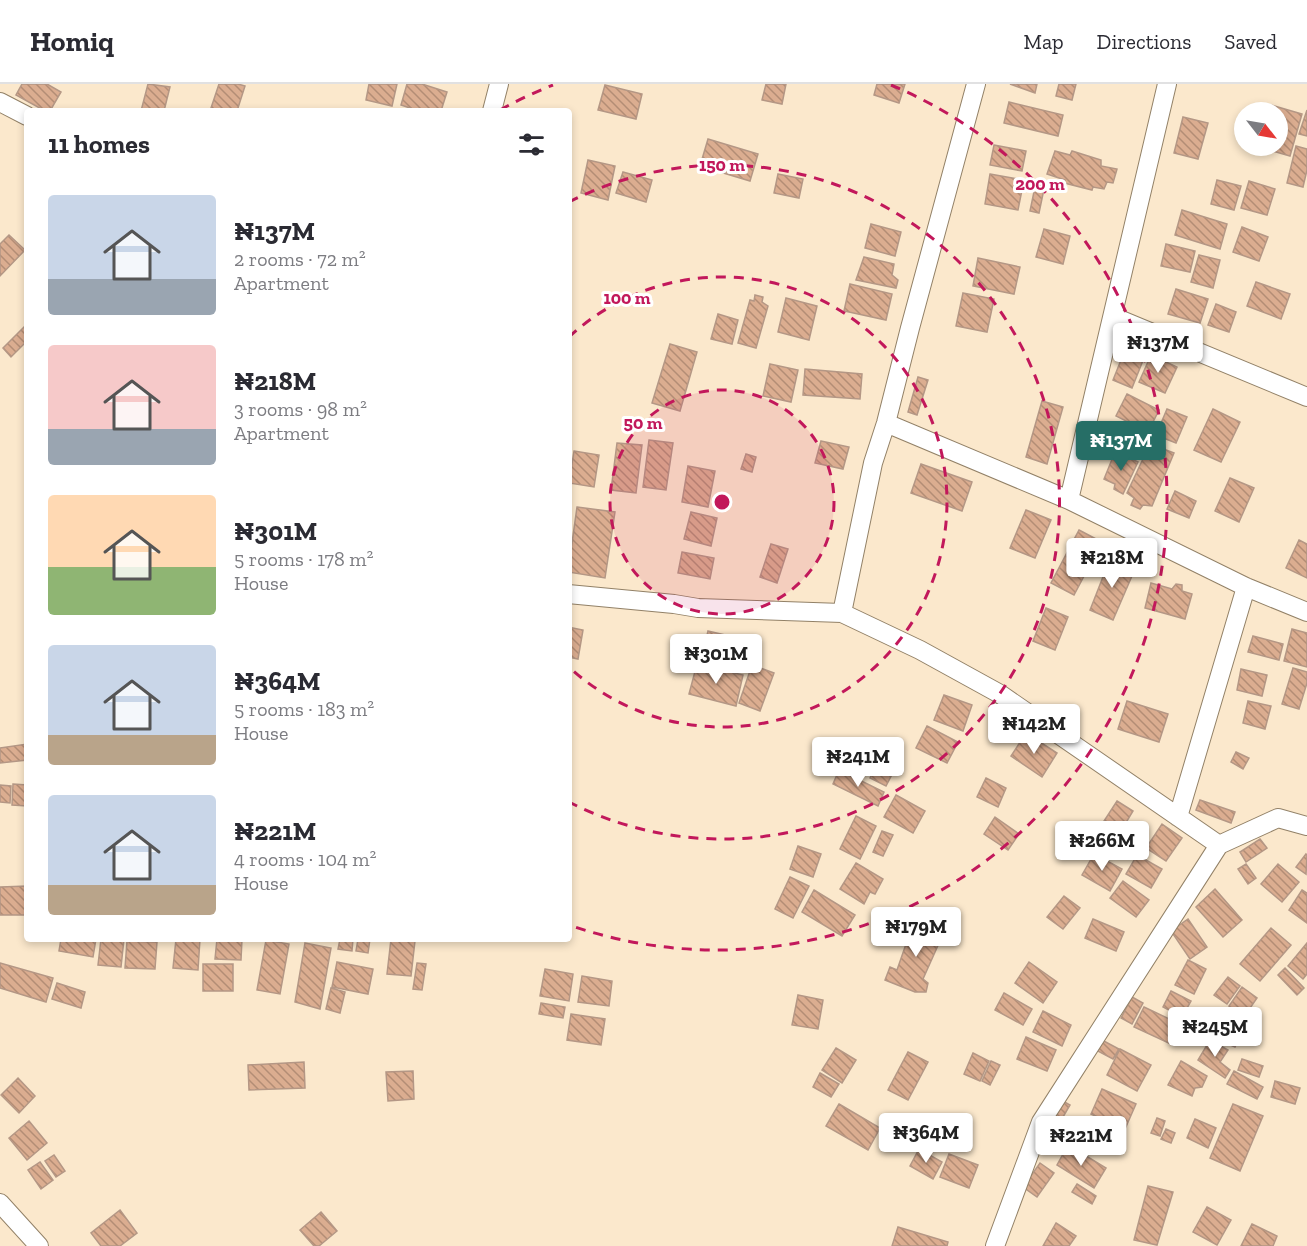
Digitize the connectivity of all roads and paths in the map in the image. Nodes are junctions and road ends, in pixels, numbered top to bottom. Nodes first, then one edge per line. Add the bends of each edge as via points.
1 (499, 84) edge
2 (976, 84) edge
3 (1167, 84) edge
4 (0, 102) edge
5 (493, 108) edge
6 (24, 114) edge
7 (1114, 317) junction
8 (1307, 397) edge
9 (886, 423) junction
10 (1069, 500) junction
11 (1246, 587) junction
12 (572, 594) edge
13 (1307, 612) edge
14 (842, 613) junction
15 (1178, 817) junction
16 (1307, 826) edge
17 (1219, 845) junction
18 (0, 1203) edge
19 (39, 1246) edge
20 (995, 1246) edge

1 - 5 street
2 - 9 street
3 - 7 street
4 - 6 street
7 - 8 street
7 - 10 street
9 - 10 street
9 - 14 street via 873,462
10 - 11 street
11 - 13 street
11 - 15 street
12 - 14 street via 698,608
14 - 15 street via 1000,694
15 - 17 street
16 - 17 street via 1278,818
17 - 20 street via 1041,1122
18 - 19 street

